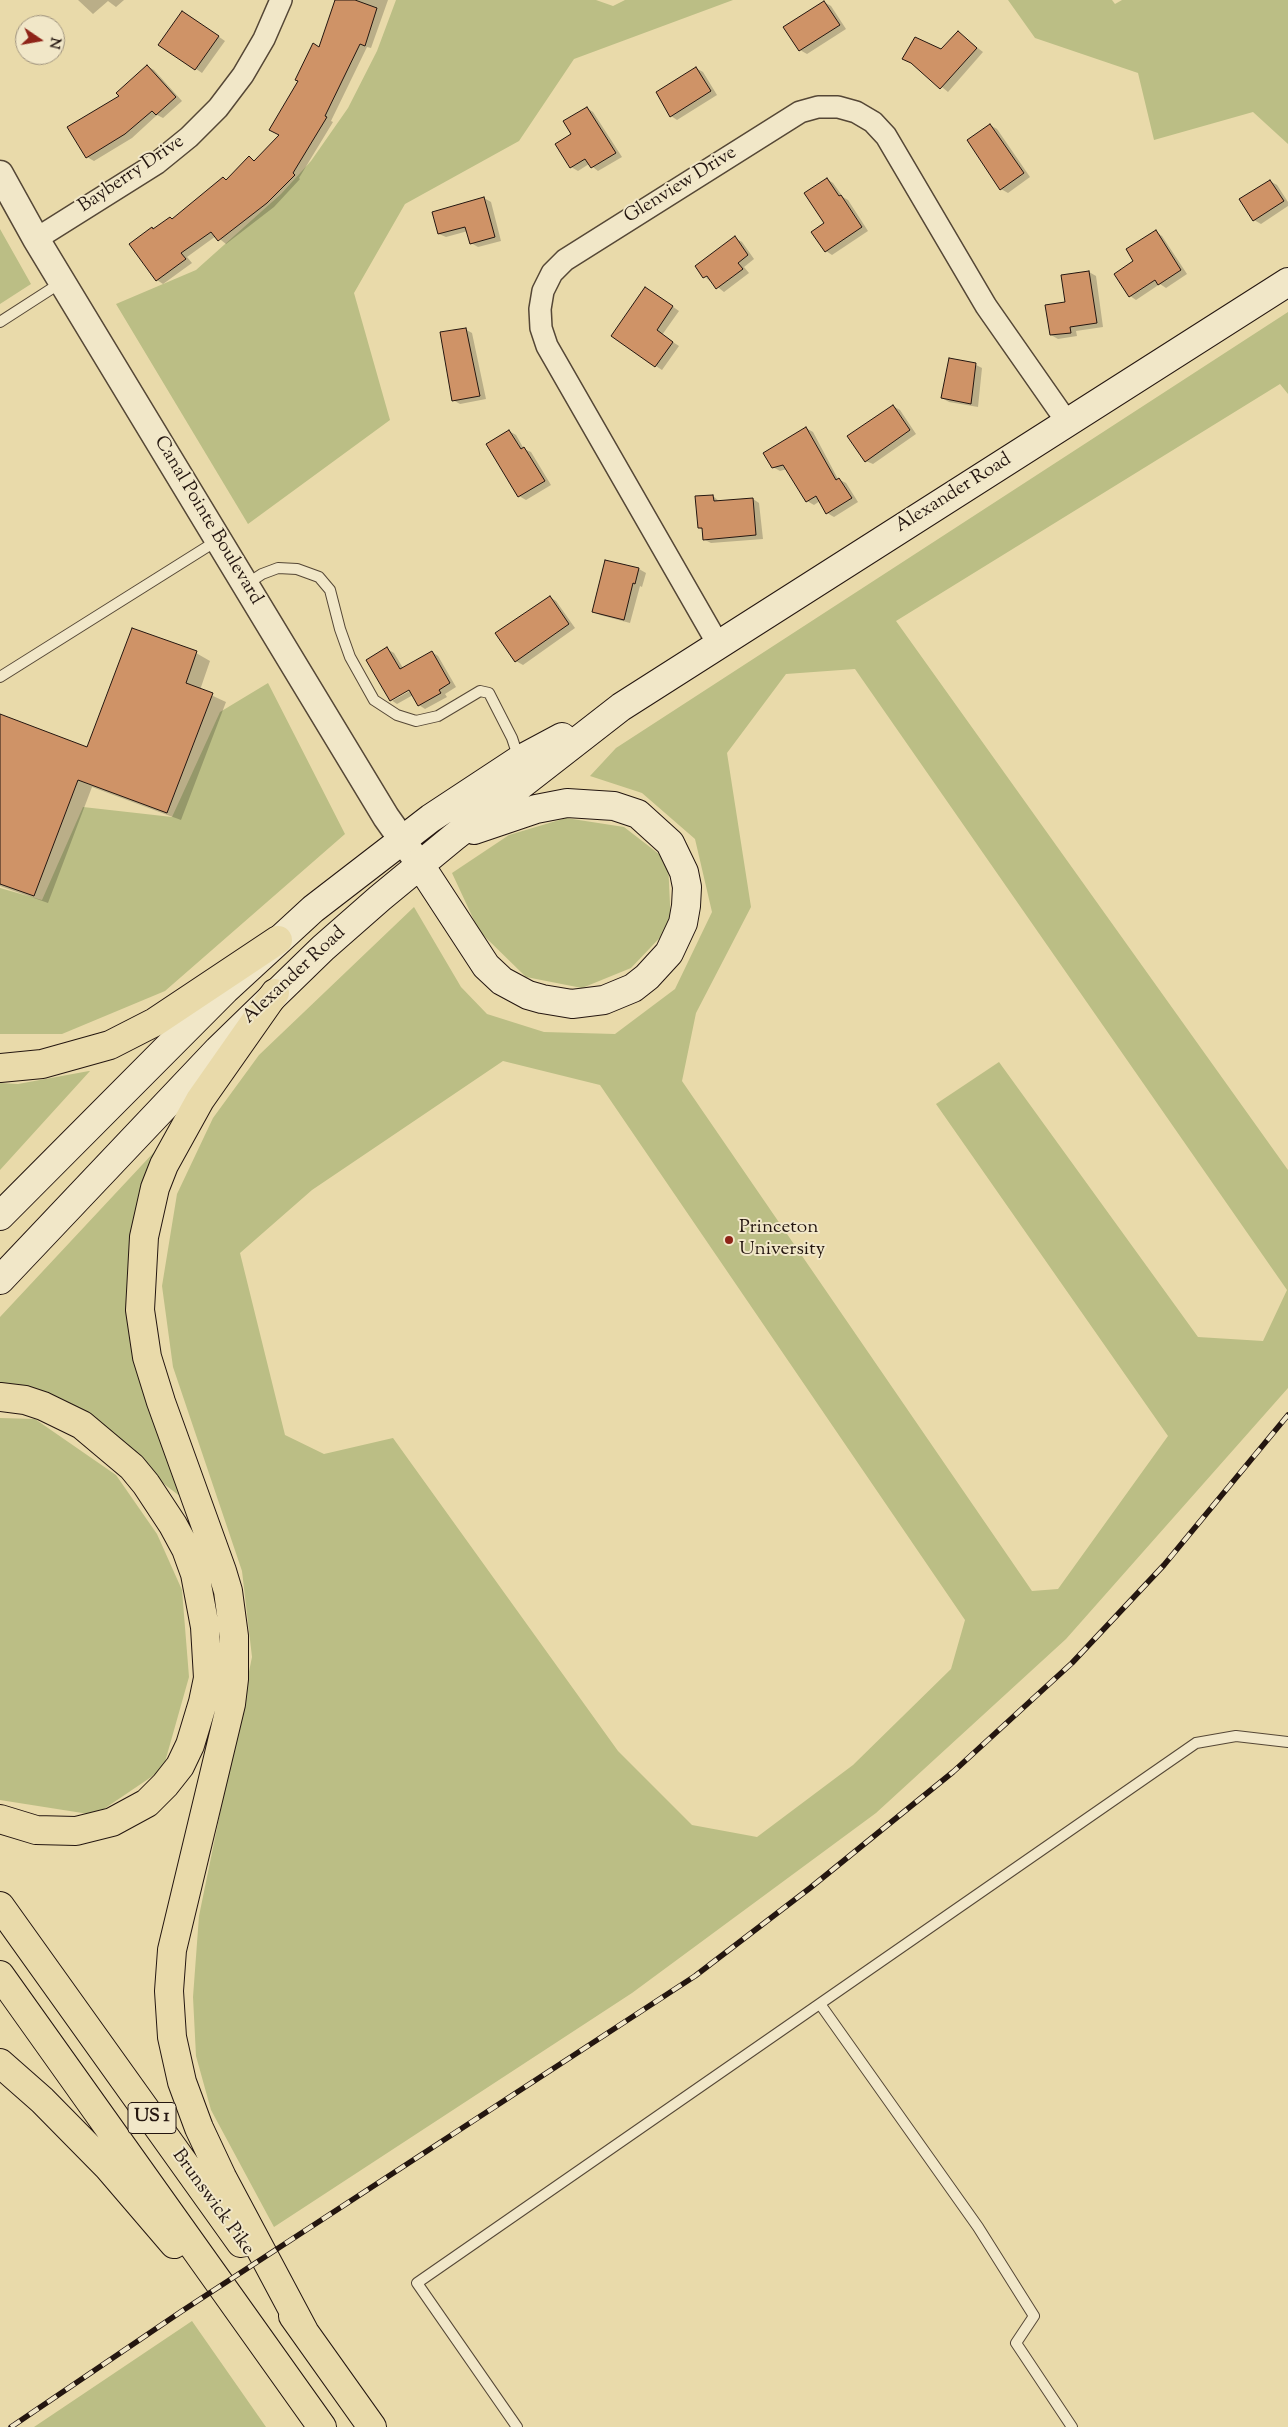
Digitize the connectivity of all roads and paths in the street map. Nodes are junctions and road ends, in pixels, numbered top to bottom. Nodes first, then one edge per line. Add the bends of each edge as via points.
1 (281, 0) edge
2 (0, 174) edge
3 (36, 239) junction
4 (62, 282) junction
5 (1288, 282) edge
6 (0, 322) edge
7 (1067, 422) junction
8 (219, 540) junction
9 (246, 584) junction
10 (718, 644) junction
11 (0, 677) edge
12 (621, 707) junction
13 (519, 760) junction
14 (454, 837) junction
15 (401, 839) junction
16 (420, 865) junction
17 (278, 940) junction
18 (275, 993) junction
19 (0, 1068) edge
20 (0, 1216) edge
21 (0, 1280) edge
22 (0, 1397) edge
23 (1288, 1742) edge
24 (0, 1819) edge
25 (0, 1906) edge
26 (0, 1975) edge
27 (820, 2004) junction
28 (0, 2064) edge
29 (304, 2331) junction
30 (274, 2357) junction
31 (322, 2427) edge
32 (372, 2427) edge
33 (517, 2427) edge
34 (1072, 2427) edge

1 - 3 street, Bayberry Drive via 264,39 243,74 218,108 189,137 157,163
2 - 3 street, Canal Pointe Boulevard
3 - 4 street, Canal Pointe Boulevard
4 - 6 lane
4 - 8 street, Canal Pointe Boulevard
5 - 7 main road, Alexander Road
7 - 10 main road, Alexander Road
7 - 10 street, Glenview Drive via 986,306 886,136 873,122 856,112 831,107 800,112 565,260 552,273 543,291 540,310 546,346
8 - 9 street, Canal Pointe Boulevard
8 - 11 lane
9 - 13 lane via 278,568 297,569 319,577 330,590 350,657 374,700 396,715 416,721 438,716 480,691 489,693 512,738
9 - 15 street, Canal Pointe Boulevard
10 - 12 main road, Alexander Road
12 - 13 main road, Alexander Road
12 - 14 main road, Alexander Road
13 - 15 main road, Alexander Road
14 - 16 main road, Alexander Road
14 - 16 main road via 536,809 567,803 614,806 638,814 670,843 684,872 686,906 677,938 669,953 647,977 619,995 572,1004 542,1000 508,985 486,966
15 - 16 street, Canal Pointe Boulevard
15 - 17 main road, Alexander Road
16 - 18 main road, Alexander Road
17 - 19 highway via 162,1018 110,1045 42,1064
17 - 20 main road, Alexander Road
18 - 21 main road, Alexander Road
18 - 29 highway via 200,1100 164,1165 149,1211 139,1287 147,1357 220,1563 228,1591 234,1636 234,1679 230,1704 172,1950 169,1992 172,2037 182,2082 202,2136
22 - 24 highway via 43,1406 82,1425 132,1467 146,1484 177,1533 194,1574 205,1627 208,1678 204,1702 180,1766 146,1803 112,1822 76,1832 36,1830
23 - 27 lane via 1236,1736 1196,1743
25 - 29 highway, Brunswick Pike / US 1
26 - 30 highway, Brunswick Pike / US 1
27 - 33 lane via 417,2284
27 - 34 lane via 978,2227 1034,2316 1016,2343
28 - 30 highway via 42,2100 108,2167
29 - 32 highway, Brunswick Pike / US 1
30 - 31 highway, Brunswick Pike / US 1

